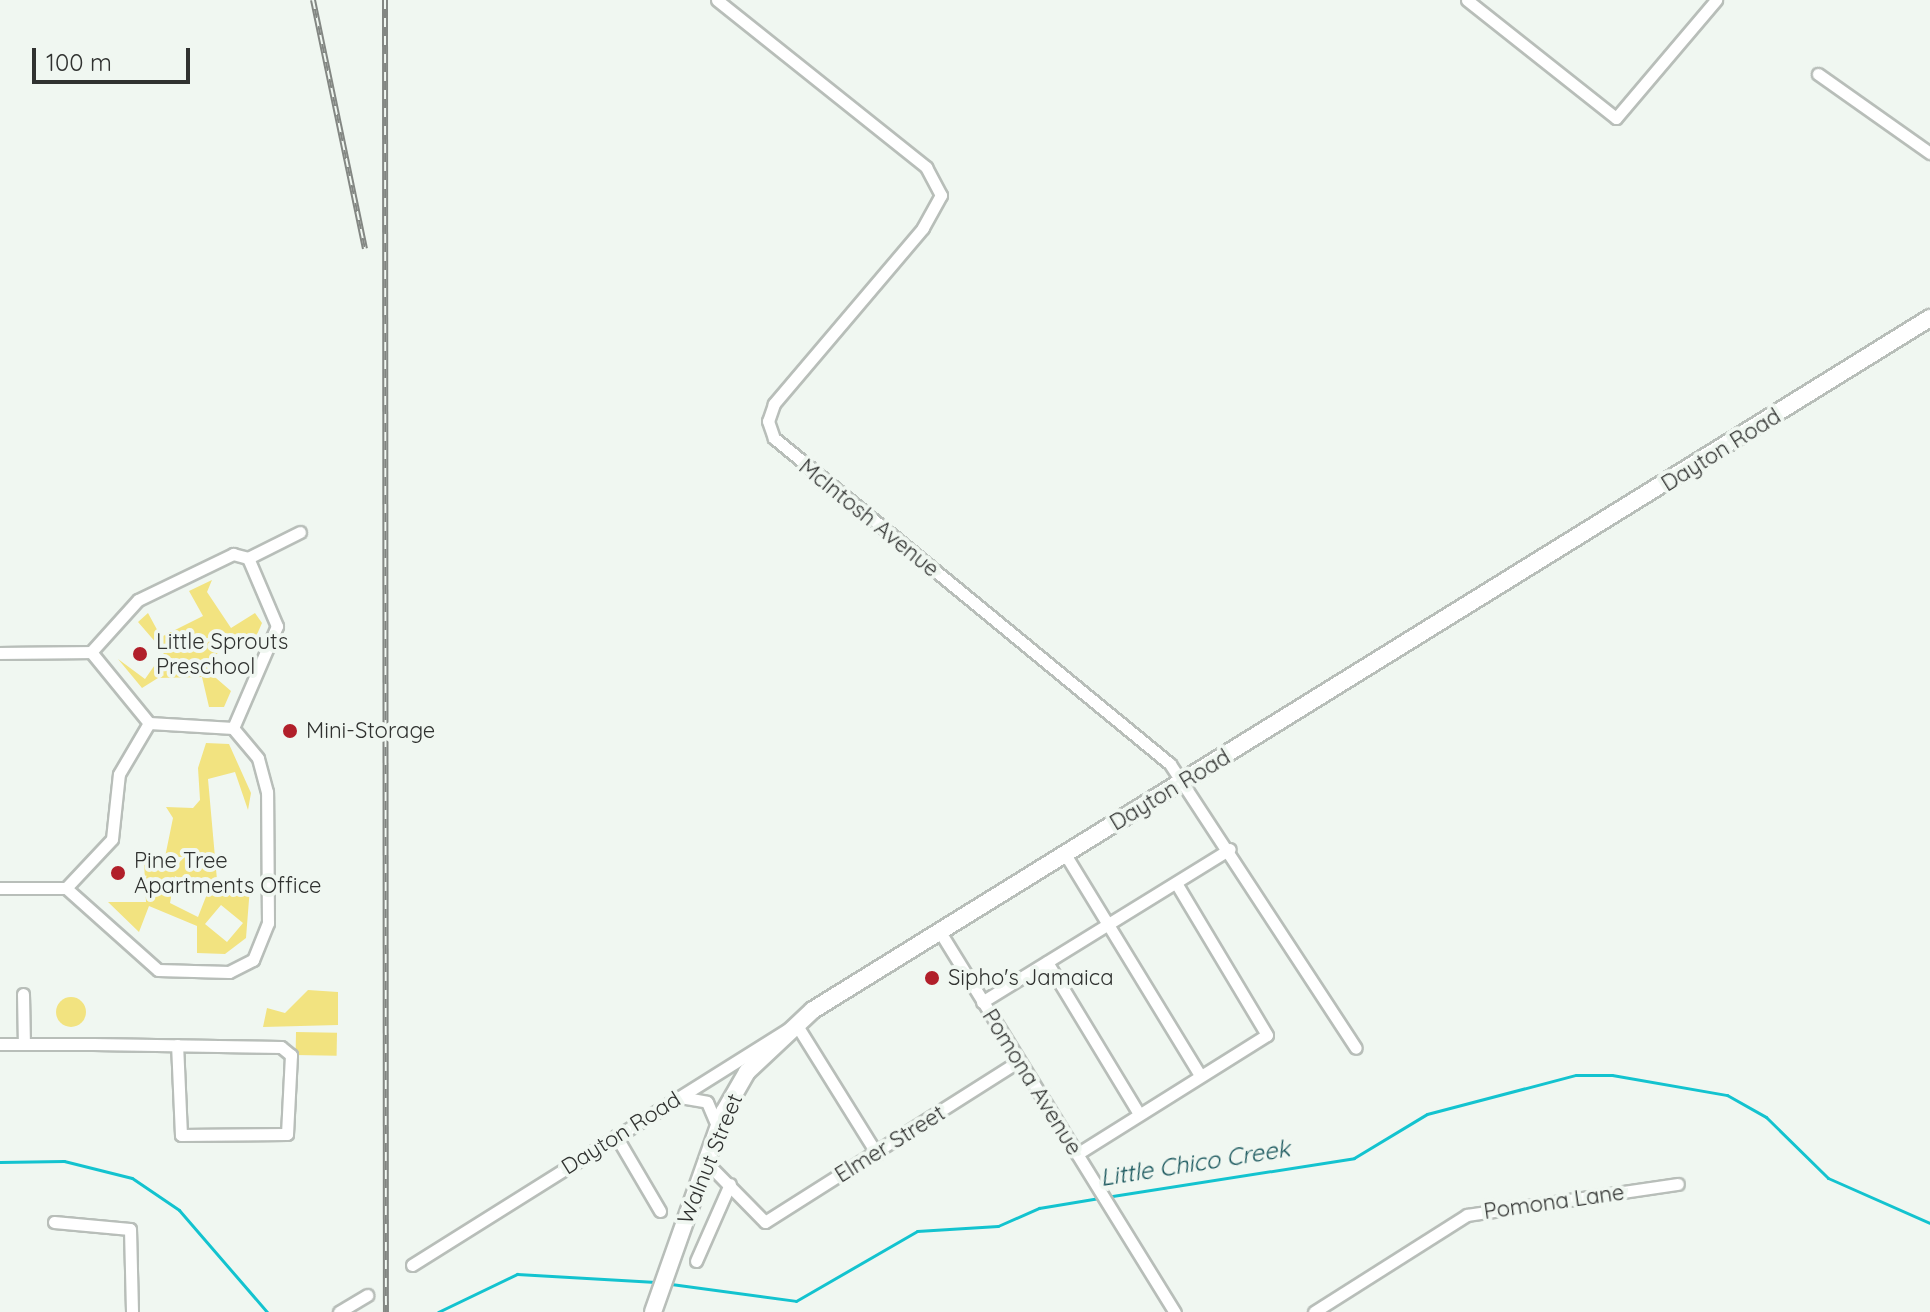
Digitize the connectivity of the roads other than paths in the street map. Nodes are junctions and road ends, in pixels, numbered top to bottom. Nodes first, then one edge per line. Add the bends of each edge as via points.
1 (717, 0) edge
2 (1467, 0) edge
3 (1716, 0) edge
4 (1818, 74) dead end
5 (1930, 153) edge
6 (1930, 318) edge
7 (300, 532) dead end
8 (248, 558) junction
9 (91, 652) junction
10 (0, 653) edge
11 (149, 723) junction
12 (233, 728) junction
13 (1185, 782) junction
14 (1230, 849) junction
15 (1065, 854) junction
16 (1176, 883) junction
17 (0, 888) edge
18 (66, 888) junction
19 (1108, 924) junction
20 (940, 932) junction
21 (1047, 962) junction
22 (23, 994) dead end
23 (982, 1002) junction
24 (796, 1024) junction
25 (0, 1044) edge
26 (24, 1044) junction
27 (177, 1045) junction
28 (1356, 1048) dead end
29 (1017, 1062) junction
30 (1200, 1075) junction
31 (680, 1097) junction
32 (1139, 1114) junction
33 (717, 1130) junction
34 (616, 1136) junction
35 (877, 1154) junction
36 (1077, 1154) junction
37 (706, 1162) junction
38 (730, 1184) junction
39 (1678, 1184) dead end
40 (660, 1211) dead end
41 (54, 1222) dead end
42 (696, 1261) dead end
43 (412, 1265) dead end
44 (367, 1295) dead end
45 (653, 1311) edge
46 (132, 1312) edge
47 (339, 1312) edge
48 (1175, 1312) edge
49 (1314, 1312) edge

1 - 13 street, McIntosh Avenue via 926,167 941,195 923,228 774,404 768,421 774,438
2 - 3 street via 1616,118
4 - 5 street
6 - 13 street, Dayton Road
7 - 8 street
8 - 9 street via 214,560 160,586
8 - 12 street via 277,626
9 - 10 street
9 - 11 street
11 - 12 street
11 - 18 street via 119,774 112,839
12 - 18 street via 262,764 267,792 268,923 253,960 229,972 158,970
13 - 14 street, McIntosh Avenue
13 - 15 street, Dayton Road
14 - 16 street
14 - 28 street, McIntosh Avenue
15 - 19 street
15 - 20 street, Dayton Road
16 - 19 street
16 - 30 street via 1267,1035
17 - 18 street
19 - 21 street
19 - 30 street
20 - 23 street, Pomona Avenue
20 - 24 street, Dayton Road
21 - 23 street
21 - 32 street
22 - 26 street
23 - 29 street, Pomona Avenue
24 - 31 street, Dayton Road
24 - 33 street, Walnut Street via 747,1072
24 - 35 street
25 - 26 street
26 - 27 street
27 - 27 street via 281,1047 291,1055 287,1134 181,1135
29 - 35 street, Elmer Street
29 - 36 street, Pomona Avenue
30 - 32 street
31 - 33 street via 707,1102
31 - 34 street, Dayton Road
32 - 36 street
33 - 37 street, Walnut Street
34 - 40 street
34 - 43 street, Dayton Road
35 - 38 street, Elmer Street via 760,1221
36 - 48 street, Pomona Avenue
37 - 38 street
37 - 45 street, Walnut Street
38 - 42 street
39 - 49 street, Pomona Lane via 1467,1215
41 - 46 street via 130,1229
44 - 47 street

